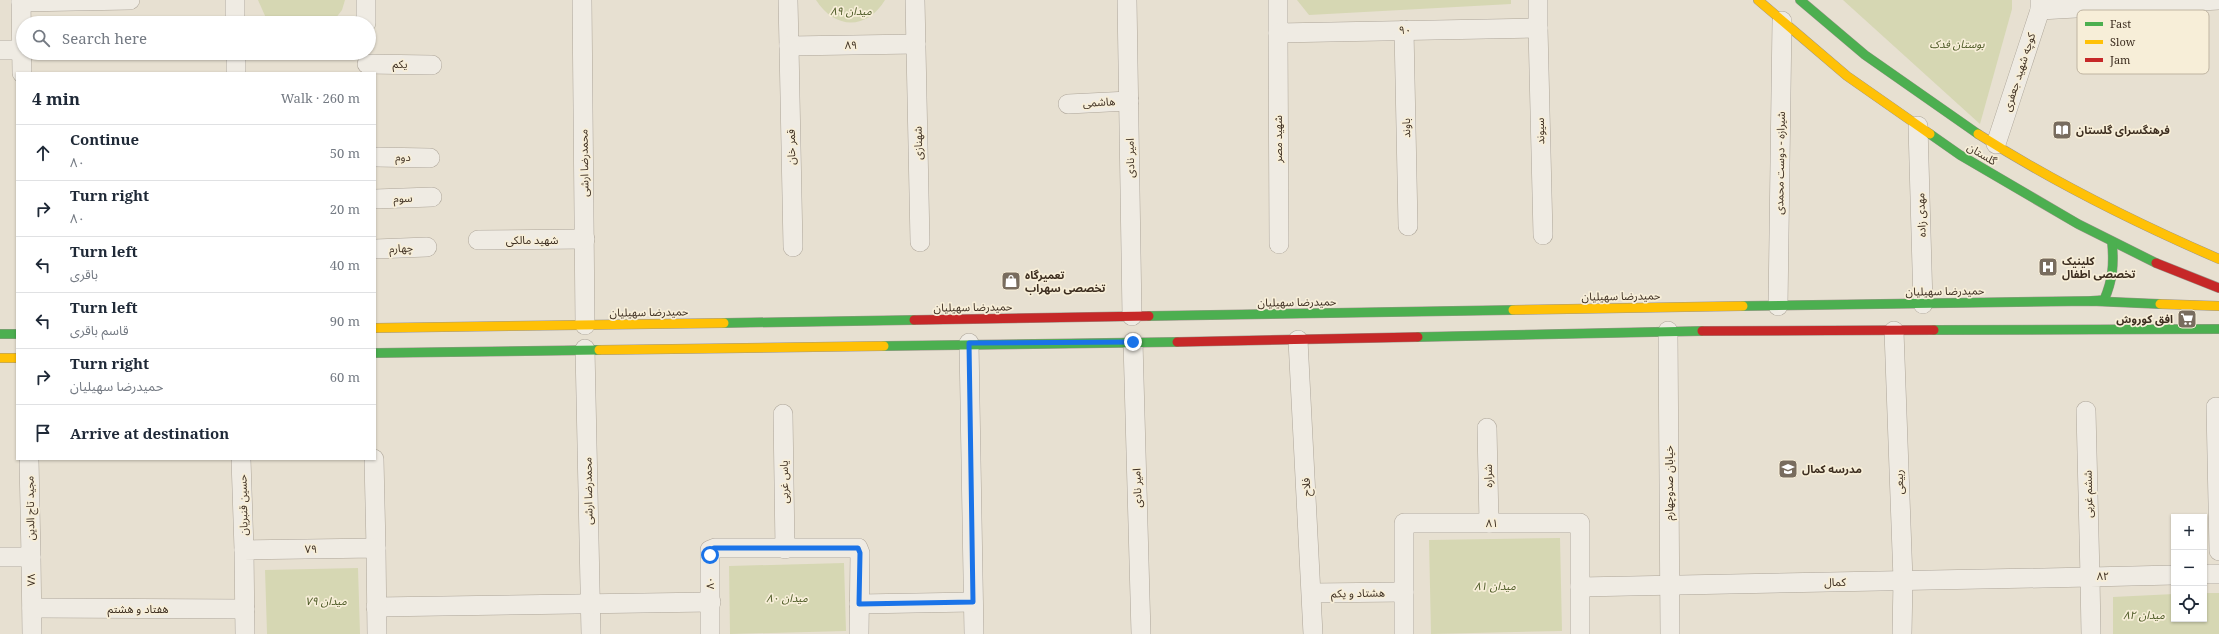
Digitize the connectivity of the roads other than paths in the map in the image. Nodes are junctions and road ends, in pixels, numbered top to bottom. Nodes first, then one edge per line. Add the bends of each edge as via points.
1 (130, 0) edge
2 (235, 0) edge
3 (366, 0) edge
4 (582, 0) edge
5 (788, 0) edge
6 (915, 0) edge
7 (1127, 0) edge
8 (1278, 0) edge
9 (1538, 0) edge
10 (1758, 0) edge
11 (1800, 0) edge
12 (2219, 0) edge
13 (21, 1) edge
14 (2040, 5) edge
15 (21, 16) edge
16 (235, 16) edge
17 (366, 16) edge
18 (1782, 21) junction
19 (1538, 28) junction
20 (1404, 30) junction
21 (1278, 33) junction
22 (916, 44) junction
23 (789, 46) junction
24 (0, 50) edge
25 (16, 50) edge
26 (22, 60) edge
27 (236, 60) edge
28 (367, 63) edge
29 (432, 65) dead end
30 (22, 72) edge
31 (236, 72) edge
32 (1129, 101) junction
33 (1068, 104) dead end
34 (1918, 126) junction
35 (1996, 144) junction
36 (376, 157) edge
37 (430, 158) dead end
38 (432, 197) dead end
39 (376, 199) edge
40 (1408, 226) dead end
41 (1543, 235) dead end
42 (478, 240) dead end
43 (585, 240) junction
44 (920, 242) dead end
45 (2112, 242) junction
46 (1278, 244) dead end
47 (427, 246) dead end
48 (793, 247) dead end
49 (376, 249) edge
50 (2219, 259) edge
51 (2219, 288) edge
52 (2091, 301) junction
53 (1778, 306) junction
54 (2219, 306) edge
55 (1894, 316) junction
56 (1924, 318) junction
57 (968, 319) junction
58 (1668, 320) junction
59 (1298, 325) junction
60 (376, 328) edge
61 (1133, 328) junction
62 (2219, 329) edge
63 (1777, 331) junction
64 (0, 334) edge
65 (16, 334) edge
66 (585, 337) junction
67 (969, 343) junction
68 (376, 353) edge
69 (0, 358) edge
70 (16, 358) edge
71 (2216, 407) dead end
72 (2086, 411) dead end
73 (783, 414) dead end
74 (1487, 428) dead end
75 (29, 460) edge
76 (241, 460) edge
77 (374, 460) edge
78 (1489, 523) junction
79 (376, 548) junction
80 (785, 549) junction
81 (244, 550) junction
82 (2219, 551) edge
83 (0, 557) edge
84 (31, 557) junction
85 (2207, 574) edge
86 (2219, 574) edge
87 (2171, 575) edge
88 (2090, 576) junction
89 (1903, 580) junction
90 (1669, 585) junction
91 (1580, 587) junction
92 (1404, 592) junction
93 (1312, 593) junction
94 (711, 602) junction
95 (973, 602) junction
96 (590, 604) junction
97 (859, 604) junction
98 (376, 607) junction
99 (32, 608) junction
100 (244, 609) junction
101 (32, 634) edge
102 (245, 634) edge
103 (377, 634) edge
104 (591, 634) edge
105 (710, 634) edge
106 (859, 634) edge
107 (974, 634) edge
108 (1141, 634) edge
109 (1313, 634) edge
110 (1404, 634) edge
111 (1580, 634) edge
112 (1670, 634) edge
113 (1902, 634) edge
114 (2091, 634) edge

1 - 13 street
2 - 16 street
3 - 17 street
4 - 43 street, محمدرضا ارشی
5 - 23 street
6 - 22 street
7 - 32 street, امیر نادی
8 - 21 street
9 - 19 street
10 - 18 main road, گلستان
11 - 35 main road, گلستان via 1864,54 1974,132
12 - 14 street
13 - 15 street
14 - 35 street, کوچه شهید جعفری
18 - 34 main road, گلستان via 1847,76
18 - 53 street, شیرازه - دوست محمدی
19 - 20 street, ۹۰
19 - 41 street, سیوند
20 - 21 street, ۹۰
20 - 40 street, باوند
21 - 46 street, شهید مصر
22 - 23 street, ۸۹
22 - 44 street, شهنازی
23 - 48 street, قمر خان
24 - 25 street
26 - 30 street
27 - 31 street
28 - 29 street, یکم
32 - 33 street, هاشمی
32 - 61 street, امیر نادی
34 - 45 main road, گلستان via 1960,155
34 - 56 street, مهدی زاده
35 - 50 main road, گلستان via 2098,204 2160,235
36 - 37 street, دوم
38 - 39 street, سوم
42 - 43 street, شهید مالکی
43 - 66 street, محمدرضا ارشی
45 - 51 main road, گلستان
45 - 52 main road via 2115,273 2104,300
47 - 49 street, چهارم
52 - 54 main road, حمیدرضا سهیلیان
52 - 56 main road, حمیدرضا سهیلیان
53 - 55 main road, حمیدرضا سهیلیان
53 - 58 main road, حمیدرضا سهیلیان
53 - 63 main road
55 - 56 main road, حمیدرضا سهیلیان
55 - 56 main road, حمیدرضا سهیلیان
55 - 63 main road, حمیدرضا سهیلیان
55 - 89 street, ربیعی
56 - 62 main road, حمیدرضا سهیلیان
57 - 61 main road, حمیدرضا سهیلیان
57 - 66 main road, حمیدرضا سهیلیان
57 - 67 main road
58 - 59 main road, حمیدرضا سهیلیان
58 - 59 main road, حمیدرضا سهیلیان
58 - 63 main road, حمیدرضا سهیلیان
58 - 90 street, خیابان صدوچهارم
59 - 61 main road, حمیدرضا سهیلیان
59 - 61 main road, حمیدرضا سهیلیان
59 - 93 street, فلاح
60 - 66 main road, حمیدرضا سهیلیان
61 - 67 main road, حمیدرضا سهیلیان
61 - 108 street, امیر نادی
64 - 65 main road
66 - 67 main road, حمیدرضا سهیلیان
66 - 68 main road, حمیدرضا سهیلیان
66 - 96 street, محمدرضا ارشی
67 - 95 street
69 - 70 main road
71 - 82 street
72 - 88 street, ششم غربی
73 - 80 street, یاس غربی
74 - 78 street, شراره
75 - 84 street, مجید تاج الدین
76 - 81 street, حسین قنبریان
77 - 79 street
78 - 91 street, ۸۱ via 1580,523
78 - 92 street, ۸۱ via 1404,524
79 - 81 street, ۷۹
79 - 98 street
80 - 94 street, ۸۰ via 710,550
80 - 97 street, ۸۰ via 858,548
81 - 100 street
83 - 84 street
84 - 99 street, ۷۸
85 - 86 street
87 - 88 street, ۸۲
88 - 89 street, کمال
88 - 114 street, ۸۲
89 - 90 street, کمال
89 - 113 street, ربیعی
90 - 91 street, کمال
90 - 112 street, خیابان صدوچهارم
91 - 111 street, ۸۱
92 - 93 street, هشتاد و یکم
92 - 110 street, ۸۱
93 - 109 street, فلاح
94 - 96 street
94 - 105 street, ۸۰
95 - 97 street
95 - 107 street
96 - 98 street
96 - 104 street, محمدرضا ارشی
97 - 106 street, ۸۰
98 - 103 street
99 - 100 street, هفتاد و هشتم
99 - 101 street, ۷۸
100 - 102 street

